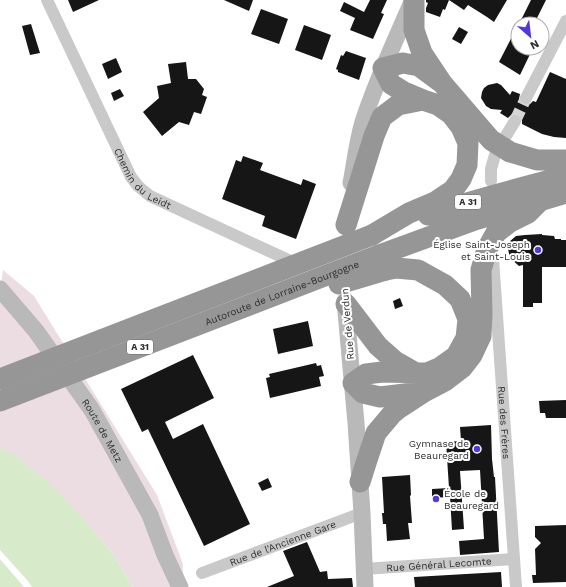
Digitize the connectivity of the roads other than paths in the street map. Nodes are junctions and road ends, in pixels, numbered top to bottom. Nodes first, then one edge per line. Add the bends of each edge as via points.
1 (47, 0) edge
2 (414, 0) edge
3 (566, 21) edge
4 (383, 68) junction
5 (442, 83) junction
6 (526, 98) tunnel mouth
7 (423, 100) junction
8 (515, 121) tunnel mouth
9 (504, 139) dead end
10 (495, 155) dead end
11 (566, 160) edge
12 (566, 176) edge
13 (491, 181) dead end
14 (566, 193) edge
15 (542, 199) junction
16 (346, 225) junction
17 (372, 235) junction
18 (493, 259) dead end
19 (382, 262) junction
20 (343, 274) junction
21 (0, 289) edge
22 (346, 304) junction
23 (0, 379) edge
24 (420, 382) junction
25 (353, 383) junction
26 (0, 401) edge
27 (360, 482) junction
28 (362, 512) junction
29 (513, 559) junction
30 (364, 569) junction
31 (202, 573) dead end
32 (180, 587) edge
33 (365, 587) edge
34 (516, 587) edge

1 - 20 street, Chemin du Leidt via 131,177 138,186 150,196 320,274
2 - 4 main road, Rue de Verdun
2 - 5 highway via 414,30 422,53
3 - 6 street
4 - 5 highway via 404,63 419,66
4 - 7 highway via 392,84
4 - 16 main road, Rue de Verdun via 361,132
5 - 11 highway via 491,140 510,152 537,160
7 - 16 highway via 398,105 382,117
7 - 17 highway via 438,105 451,114 461,127 468,143 467,165 453,190
8 - 9 street
10 - 13 street
12 - 17 highway, Autoroute de Lorraine-Bourgogne / A 31 via 460,205
14 - 15 highway, A 31
15 - 19 highway, A 31 via 475,220
15 - 24 highway via 528,213 496,233 487,249 481,270 481,336 472,355 462,368 445,381
16 - 20 main road, Rue de Verdun
17 - 23 highway, Autoroute de Lorraine-Bourgogne / A 31, bridge
18 - 29 street, Rue des Frères
19 - 24 highway via 396,268 418,270 445,285 460,299 468,319 466,338 456,356 427,373
19 - 26 highway, Autoroute de Lorraine-Bourgogne / A 31, bridge via 298,298 279,293
20 - 22 main road, Rue de Verdun
21 - 32 main road, Route de Metz via 36,331 92,410 150,515
22 - 24 highway via 378,346
22 - 25 main road, Rue de Verdun
24 - 25 highway via 380,397 363,393
24 - 27 highway via 376,434
25 - 27 main road, Rue de Verdun
27 - 28 main road, Rue de Verdun
28 - 30 main road, Rue de Verdun
28 - 31 street, Rue de l'Ancienne Gare
29 - 30 street, Rue Général Lecomte
29 - 34 street, Rue des Frères
30 - 33 main road, Rue de Verdun

